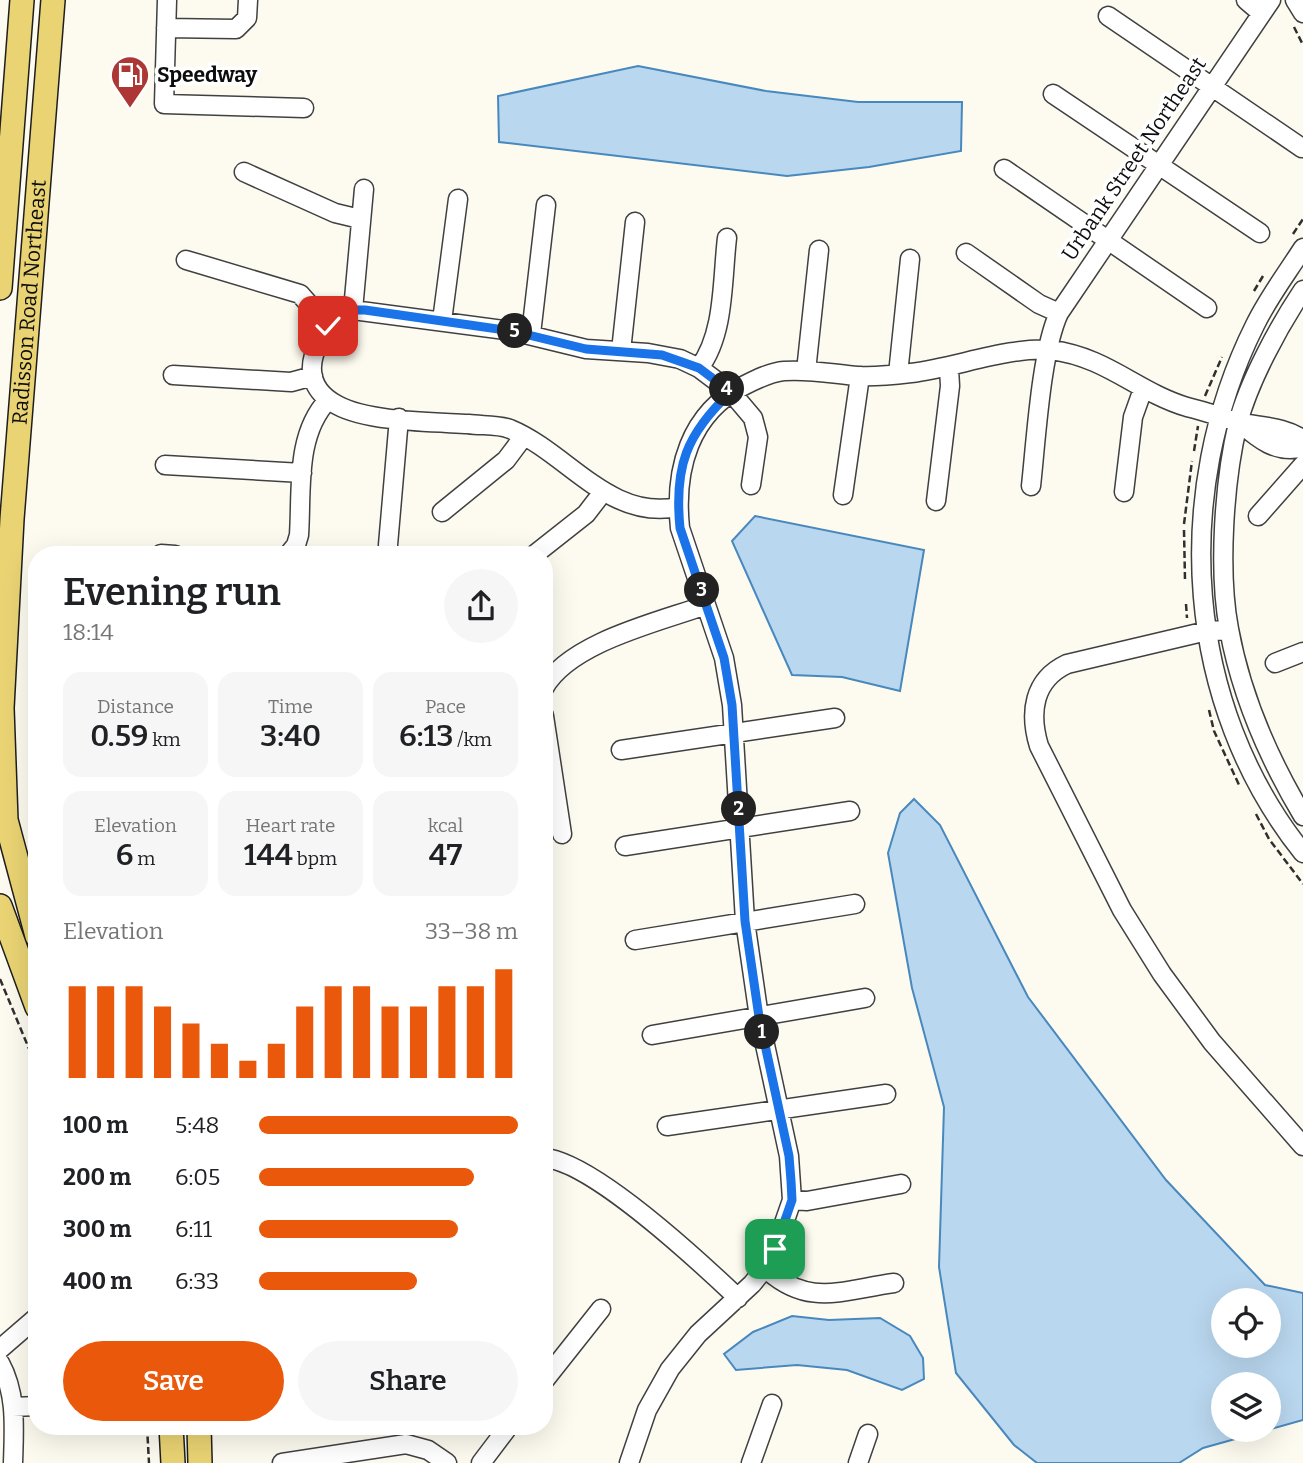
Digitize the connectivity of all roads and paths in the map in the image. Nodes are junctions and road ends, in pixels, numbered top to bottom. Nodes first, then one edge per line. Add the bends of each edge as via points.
1 (22, 0) edge
2 (53, 0) edge
3 (167, 0) edge
4 (248, 0) edge
5 (1246, 0) edge
6 (1295, 0) edge
7 (1265, 6) edge
8 (1303, 13) edge
9 (1108, 16) dead end
10 (166, 28) junction
11 (1212, 86) junction
12 (1053, 93) dead end
13 (304, 108) dead end
14 (1302, 148) edge
15 (1157, 165) junction
16 (1004, 169) dead end
17 (244, 172) dead end
18 (364, 189) dead end
19 (457, 200) dead end
20 (546, 205) dead end
21 (360, 219) junction
22 (635, 222) dead end
23 (1260, 233) dead end
24 (727, 238) dead end
25 (1106, 241) junction
26 (1303, 248) edge
27 (819, 250) dead end
28 (966, 253) dead end
29 (910, 259) dead end
30 (186, 260) dead end
31 (0, 288) edge
32 (1303, 290) edge
33 (1207, 308) dead end
34 (353, 310) junction
35 (1059, 313) junction
36 (442, 321) junction
37 (328, 326) junction
38 (531, 334) junction
39 (1050, 350) junction
40 (621, 351) junction
41 (699, 368) junction
42 (949, 368) junction
43 (806, 371) junction
44 (898, 374) junction
45 (173, 375) dead end
46 (313, 376) junction
47 (860, 376) junction
48 (1143, 388) junction
49 (731, 392) junction
50 (328, 400) junction
51 (1219, 416) junction
52 (399, 418) junction
53 (1238, 422) junction
54 (524, 436) junction
55 (1303, 440) edge
56 (1303, 447) edge
57 (165, 465) dead end
58 (1303, 465) edge
59 (302, 473) junction
60 (751, 485) dead end
61 (1031, 486) dead end
62 (603, 492) junction
63 (1124, 492) dead end
64 (843, 495) dead end
65 (936, 501) dead end
66 (678, 507) junction
67 (442, 512) dead end
68 (1258, 516) dead end
69 (388, 545) dead end
70 (295, 546) edge
71 (545, 546) edge
72 (706, 605) junction
73 (1229, 630) junction
74 (1207, 631) junction
75 (1303, 652) edge
76 (1275, 663) dead end
77 (553, 676) edge
78 (835, 718) dead end
79 (734, 733) junction
80 (621, 750) dead end
81 (553, 777) edge
82 (850, 811) dead end
83 (1303, 816) edge
84 (739, 828) junction
85 (562, 834) dead end
86 (625, 846) dead end
87 (1303, 853) edge
88 (28, 902) edge
89 (855, 904) dead end
90 (0, 906) edge
91 (745, 921) junction
92 (635, 940) dead end
93 (0, 979) edge
94 (28, 982) edge
95 (865, 998) dead end
96 (759, 1017) junction
97 (652, 1035) dead end
98 (28, 1046) edge
99 (886, 1094) dead end
100 (779, 1110) junction
101 (667, 1126) dead end
102 (1303, 1146) edge
103 (553, 1161) edge
104 (901, 1184) dead end
105 (792, 1200) junction
106 (765, 1268) junction
107 (894, 1283) dead end
108 (737, 1298) junction
109 (600, 1309) dead end
110 (28, 1325) edge
111 (0, 1349) edge
112 (0, 1363) edge
113 (553, 1369) edge
114 (772, 1404) dead end
115 (28, 1406) edge
116 (13, 1407) junction
117 (868, 1434) dead end
118 (147, 1435) edge
119 (171, 1435) edge
120 (199, 1435) edge
121 (502, 1435) edge
122 (0, 1462) edge
123 (13, 1463) edge
124 (149, 1463) edge
125 (173, 1463) edge
126 (200, 1463) edge
127 (282, 1463) edge
128 (447, 1463) edge
129 (481, 1463) edge
130 (629, 1463) edge
131 (751, 1463) edge
132 (858, 1463) edge

1 - 31 main road, Radisson Road Northeast
2 - 88 main road, Radisson Road Northeast via 12,519 2,708 6,820
3 - 10 street
4 - 10 street via 247,18 236,29
5 - 7 street
6 - 8 street
7 - 11 street, Urbank Street Northeast
9 - 11 street
10 - 13 street via 164,104
11 - 14 street
11 - 15 street, Urbank Street Northeast
12 - 15 street
15 - 23 street
15 - 25 street, Urbank Street Northeast
16 - 25 street
17 - 21 street via 335,213
18 - 21 street
19 - 36 street
20 - 38 street
21 - 34 street
22 - 40 street
24 - 41 street via 716,330
25 - 33 street
25 - 35 street, Urbank Street Northeast
26 - 51 street via 1255,324
27 - 43 street
28 - 35 street
29 - 44 street
30 - 37 street via 300,295
32 - 53 street via 1264,358
34 - 36 street
34 - 37 street
35 - 39 street, Urbank Street Northeast
36 - 38 street
37 - 46 street via 313,351
38 - 40 street via 586,349
39 - 42 street
39 - 48 street via 1114,369
39 - 61 street, Urbank Street Northeast
40 - 41 street via 662,355
41 - 49 street
42 - 44 street
42 - 65 street
43 - 47 street
43 - 49 street via 783,370
44 - 47 street
45 - 46 street via 291,382
46 - 50 street
47 - 64 street
48 - 51 street
48 - 63 street via 1133,417
49 - 60 street via 747,409 758,438
49 - 66 street via 699,424 686,447
50 - 52 street via 350,410
50 - 59 street via 308,432
51 - 53 street
51 - 74 street via 1203,491 1199,565
52 - 54 street via 506,428
52 - 69 street
53 - 55 street
53 - 56 street via 1261,442 1294,450
53 - 73 street via 1224,533
54 - 62 street via 557,455
54 - 67 street via 506,460
57 - 59 street
58 - 68 street
59 - 70 street
62 - 66 street via 639,509
62 - 71 street via 586,514
66 - 72 street via 680,528
72 - 77 street via 588,651
72 - 79 street via 724,658
73 - 74 street
73 - 83 street via 1263,738
74 - 87 street via 1232,728 1270,805
74 - 102 street via 1054,670 1037,693 1034,729 1038,746 1138,937 1212,1042
75 - 76 street
78 - 79 street
79 - 80 street
79 - 84 street
81 - 85 street
82 - 84 street
84 - 86 street
84 - 91 street
89 - 91 street
90 - 94 main road
91 - 92 street
91 - 96 street
93 - 98 path
95 - 96 street
96 - 97 street
96 - 100 street
99 - 100 street
100 - 101 street
100 - 105 street
103 - 108 street via 579,1168 670,1236
104 - 105 street
105 - 106 street
106 - 107 street via 786,1286 813,1294
106 - 108 street
108 - 130 street via 698,1334 670,1369 647,1410
109 - 113 street
110 - 111 street
112 - 116 street
114 - 131 street
115 - 116 street
116 - 123 street
117 - 132 street
118 - 124 path
119 - 125 main road
120 - 126 main road
121 - 129 street
122 - 123 street
127 - 128 street via 406,1444 428,1450

